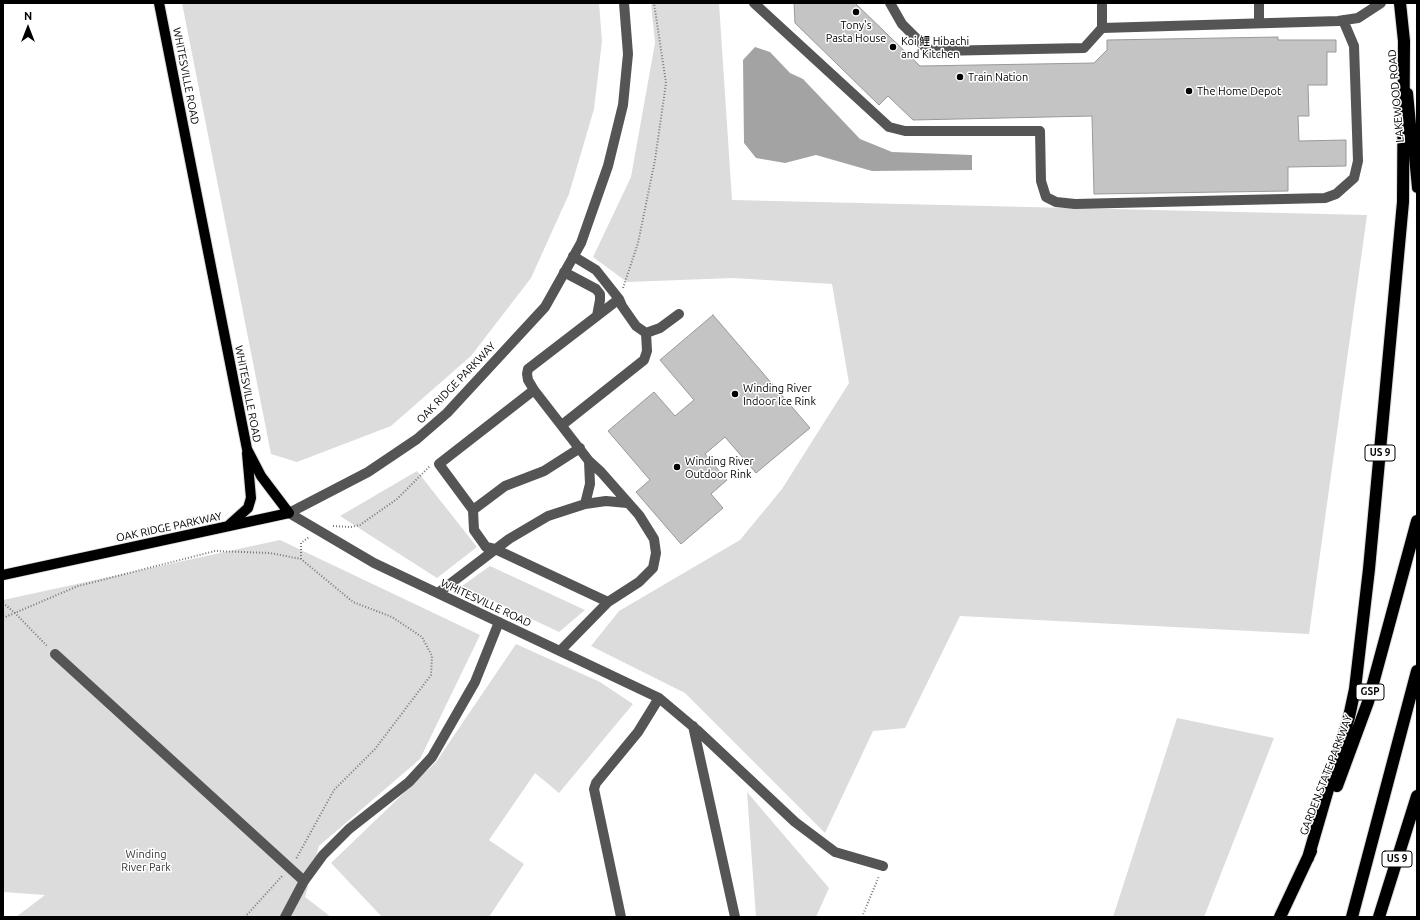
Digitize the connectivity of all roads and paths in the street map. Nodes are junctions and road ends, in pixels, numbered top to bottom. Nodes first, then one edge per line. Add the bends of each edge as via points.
1 (159, 3) edge
2 (624, 3) edge
3 (654, 3) edge
4 (754, 3) edge
5 (890, 3) edge
6 (1102, 3) edge
7 (1258, 3) edge
8 (1381, 3) edge
9 (1400, 3) edge
10 (1343, 20) junction
11 (1259, 22) junction
12 (1102, 28) junction
13 (1404, 41) junction
14 (1417, 188) edge
15 (573, 256) junction
16 (564, 272) junction
17 (619, 299) junction
18 (679, 314) dead end
19 (597, 316) junction
20 (646, 333) junction
21 (534, 390) junction
22 (562, 426) junction
23 (580, 448) junction
24 (247, 449) junction
25 (434, 461) dead end
26 (588, 461) junction
27 (627, 503) junction
28 (585, 504) junction
29 (473, 510) junction
30 (289, 513) junction
31 (1417, 521) edge
32 (227, 526) junction
33 (320, 530) junction
34 (495, 549) junction
35 (301, 560) junction
36 (3, 575) edge
37 (438, 593) junction
38 (608, 602) junction
39 (3, 603) edge
40 (15, 613) junction
41 (3, 618) edge
42 (499, 622) junction
43 (560, 651) junction
44 (55, 654) joint
45 (1417, 671) edge
46 (659, 698) junction
47 (693, 726) junction
48 (1417, 796) edge
49 (1308, 858) junction
50 (883, 866) joint
51 (289, 867) junction
52 (304, 881) junction
53 (245, 917) edge
54 (285, 917) edge
55 (622, 917) edge
56 (735, 917) edge
57 (862, 917) edge
58 (1280, 917) edge
59 (1352, 917) edge
60 (1380, 917) edge

1 - 24 main road, WHITESVILLE ROAD
2 - 15 street, OAK RIDGE PARKWAY via 628,54 623,105 608,166 581,243
3 - 17 path via 666,82 655,160 638,243
4 - 10 street via 889,127 905,131 1040,131 1041,181 1046,197 1056,202 1075,204 1325,198 1336,194 1354,178 1358,161 1354,46
5 - 12 street via 902,24 927,49 937,51 1084,48
6 - 12 street
7 - 11 street
8 - 10 street via 1358,18
9 - 13 highway, LAKEWOOD ROAD / US 9
10 - 11 street
11 - 12 street
13 - 14 main road, LAKEWOOD ROAD
13 - 49 highway, US 9 via 1403,202 1369,569 1355,688 1349,717
15 - 16 street, OAK RIDGE PARKWAY
15 - 17 street via 596,270
16 - 19 street via 596,289 600,294
16 - 30 street, OAK RIDGE PARKWAY via 545,307 447,413 417,439 368,472
17 - 19 street
17 - 20 street via 636,326
18 - 20 street via 660,328
19 - 21 street via 528,369 528,380
20 - 22 street via 647,351 644,360
21 - 22 street
21 - 29 street via 439,464
22 - 23 street
23 - 26 street
23 - 29 street via 544,472 505,486
24 - 30 main road, WHITESVILLE ROAD via 261,476
24 - 32 main road via 251,498 248,508
25 - 33 path via 397,499 360,525 334,525
26 - 27 street via 601,472
26 - 28 street via 590,484
27 - 28 street via 606,501
27 - 38 street via 654,539 656,553 653,568 639,582
28 - 34 street via 548,516
29 - 34 street via 474,530 486,547
30 - 32 main road, OAK RIDGE PARKWAY
30 - 33 street, WHITESVILLE ROAD
31 - 49 highway, GARDEN STATE PARKWAY / GSP via 1368,702
32 - 36 main road, OAK RIDGE PARKWAY
33 - 35 path via 301,543
33 - 37 street, WHITESVILLE ROAD via 374,563
34 - 37 street
34 - 38 street
35 - 40 path via 270,553 215,551 78,586
35 - 51 path via 353,602 392,617 422,637 432,656 431,675 375,749 334,790 298,856
37 - 42 street, WHITESVILLE ROAD
38 - 43 street
39 - 40 path
40 - 41 path
40 - 44 path
42 - 43 street, WHITESVILLE ROAD
42 - 52 street via 475,682 432,757 409,782 349,829 323,855
43 - 46 street, WHITESVILLE ROAD
44 - 51 street
45 - 59 highway
46 - 47 street, WHITESVILLE ROAD
46 - 55 street via 638,732 596,783 594,789
47 - 50 street, WHITESVILLE ROAD via 795,822 835,852
47 - 56 street
48 - 60 highway, US 9
49 - 58 highway, GARDEN STATE PARKWAY / GSP
50 - 57 path
51 - 52 street
51 - 53 path via 261,902
52 - 54 street

